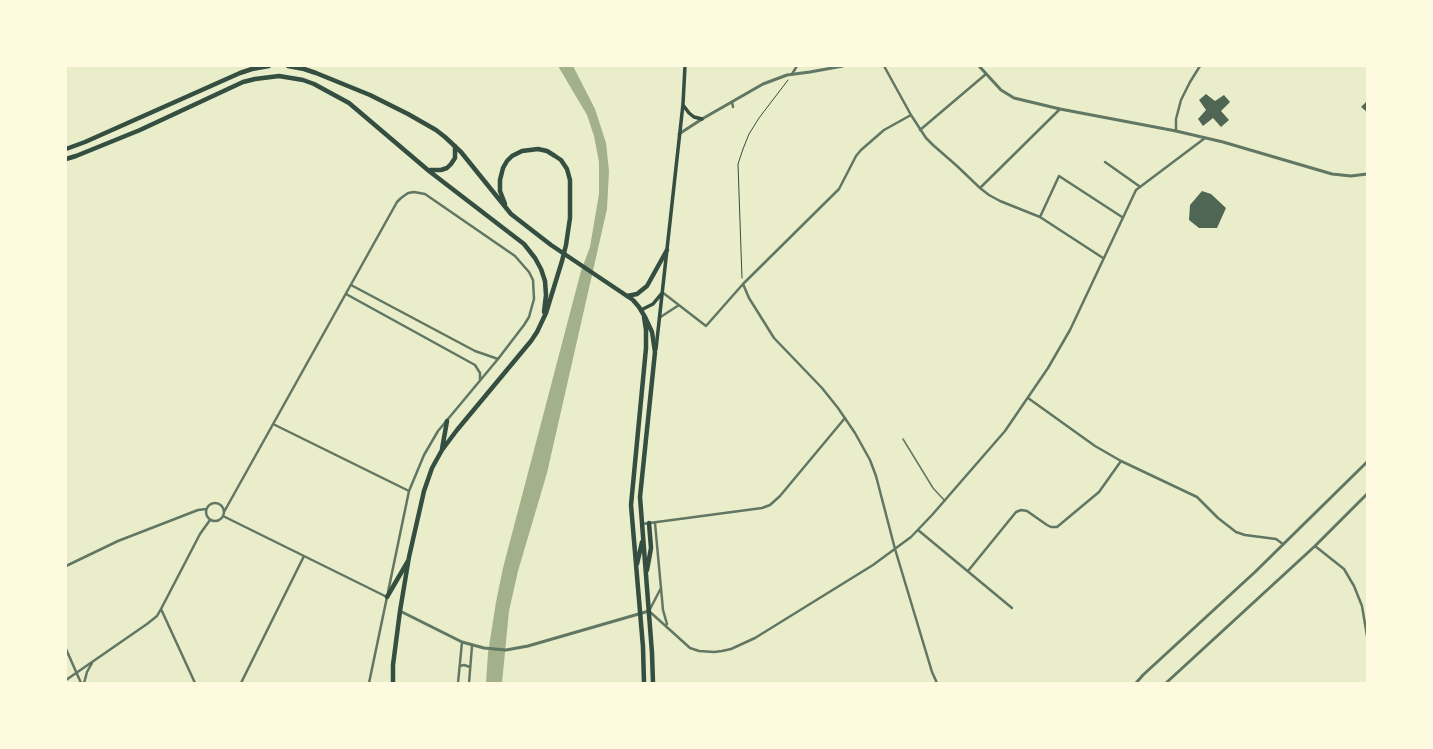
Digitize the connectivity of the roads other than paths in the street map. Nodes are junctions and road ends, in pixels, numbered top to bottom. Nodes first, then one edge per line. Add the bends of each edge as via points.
1 (269, 66) edge
2 (288, 66) edge
3 (685, 66) edge
4 (797, 66) edge
5 (843, 66) edge
6 (884, 66) edge
7 (979, 66) edge
8 (1200, 66) edge
9 (792, 74) junction
10 (986, 74) junction
11 (732, 102) junction
12 (683, 104) junction
13 (733, 107) dead end
14 (1060, 109) junction
15 (911, 115) junction
16 (702, 119) junction
17 (920, 130) junction
18 (1176, 131) junction
19 (679, 134) junction
20 (1205, 138) junction
21 (455, 145) junction
22 (66, 148) edge
23 (66, 159) edge
24 (1105, 162) dead end
25 (423, 166) junction
26 (1367, 174) edge
27 (1139, 186) junction
28 (980, 188) junction
29 (511, 214) junction
30 (1040, 217) junction
31 (1122, 217) junction
32 (667, 250) junction
33 (1103, 258) junction
34 (743, 284) junction
35 (351, 285) junction
36 (662, 292) junction
37 (346, 294) junction
38 (626, 296) junction
39 (679, 306) junction
40 (641, 310) junction
41 (659, 318) junction
42 (537, 332) junction
43 (655, 352) junction
44 (498, 359) junction
45 (480, 381) junction
46 (1028, 398) junction
47 (846, 418) junction
48 (447, 421) junction
49 (273, 424) junction
50 (903, 439) dead end
51 (442, 450) junction
52 (1121, 461) junction
53 (1367, 462) edge
54 (409, 491) junction
55 (1367, 494) edge
56 (945, 501) junction
57 (206, 509) junction
58 (224, 512) junction
59 (223, 516) junction
60 (210, 520) junction
61 (649, 523) junction
62 (655, 523) junction
63 (642, 524) junction
64 (918, 530) junction
65 (643, 537) junction
66 (1283, 544) junction
67 (1314, 546) junction
68 (896, 549) junction
69 (304, 556) junction
70 (409, 557) junction
71 (66, 566) edge
72 (636, 570) junction
73 (968, 571) junction
74 (646, 576) junction
75 (661, 588) junction
76 (388, 597) junction
77 (1012, 608) dead end
78 (161, 610) junction
79 (400, 611) junction
80 (649, 611) junction
81 (640, 613) junction
82 (668, 627) junction
83 (1367, 636) edge
84 (462, 642) junction
85 (472, 646) junction
86 (66, 649) edge
87 (92, 662) junction
88 (460, 666) junction
89 (470, 667) junction
90 (77, 672) junction
91 (66, 679) edge
92 (68, 683) edge
93 (83, 683) edge
94 (195, 683) edge
95 (241, 683) edge
96 (369, 683) edge
97 (393, 683) edge
98 (458, 683) edge
99 (468, 683) edge
100 (644, 683) edge
101 (653, 683) edge
102 (937, 683) edge
103 (1136, 683) edge
104 (1166, 683) edge

1 - 22 highway via 240,73 85,142
2 - 21 highway via 316,73 383,101 425,123
3 - 12 main road
4 - 9 street
5 - 9 street
6 - 15 street
7 - 10 street
8 - 18 street via 1181,100
9 - 11 street via 763,84
10 - 14 street via 1001,90 1014,98
10 - 17 street
11 - 13 street
11 - 16 street
12 - 16 main road via 689,114
12 - 19 main road
14 - 18 street
14 - 28 street
15 - 17 street
15 - 34 street via 884,130 860,150 840,189
16 - 19 street
17 - 28 street
18 - 20 street
19 - 32 main road
20 - 26 street via 1332,174
20 - 27 street
21 - 25 highway via 454,158 447,168 434,171
21 - 29 highway
23 - 25 highway via 140,130 243,82 279,76 314,84 349,103
24 - 27 street
25 - 42 highway via 530,250 545,281 545,310
27 - 31 street
28 - 30 street via 1000,201
29 - 38 highway via 551,245
29 - 42 highway via 500,191 500,180 507,161 529,149 547,151 561,160 570,180 570,218 562,261 546,313
30 - 31 street via 1059,176
30 - 33 street
31 - 33 street
32 - 36 main road
32 - 38 highway via 647,286 637,294
33 - 46 street via 1065,339
34 - 39 street via 706,326
34 - 47 street via 774,338 822,388
35 - 37 street
35 - 44 street via 475,351
35 - 44 street via 397,202 404,195 414,192 425,194 515,256 533,280 534,299 530,317
36 - 39 street
36 - 40 main road via 653,304
36 - 41 main road
37 - 45 street via 475,365 480,373
37 - 49 street
38 - 40 highway
39 - 41 street
40 - 43 highway via 652,332
40 - 72 highway via 646,330 646,348 631,505
41 - 43 main road
42 - 51 highway
43 - 63 highway via 641,485
44 - 45 street
45 - 48 street
46 - 52 street via 1081,437
46 - 56 street via 1005,431
47 - 62 street via 780,496 770,504 762,508
47 - 68 street via 870,460
48 - 51 highway
48 - 54 street via 432,440
49 - 54 street
49 - 58 street
50 - 56 lane via 933,488
51 - 70 highway via 428,480
52 - 66 street via 1194,495 1236,532 1276,538
52 - 73 street via 1100,492 1056,527 1046,525 1027,511 1016,512
53 - 66 street
54 - 76 street
55 - 67 street
56 - 64 street
57 - 58 street via 209,504 218,503 223,506
57 - 60 street via 206,515
57 - 71 street via 118,541
58 - 59 street
59 - 60 street via 219,520
59 - 69 street
60 - 78 street via 200,534
61 - 62 street
61 - 63 street
61 - 74 highway via 651,548
62 - 75 street
63 - 65 highway
64 - 68 street
64 - 73 street
65 - 72 highway
65 - 74 highway
66 - 103 street
67 - 83 street via 1344,569 1362,606
67 - 104 street
68 - 82 street via 755,638 731,649 714,652 690,648
68 - 102 street
69 - 76 street
69 - 95 street
70 - 76 highway
70 - 79 highway
72 - 81 highway
73 - 77 street
74 - 80 highway
75 - 80 street
75 - 82 street via 663,615
76 - 96 street
78 - 87 street via 147,624
78 - 94 street
79 - 84 street
79 - 97 highway
80 - 81 street
80 - 82 street
80 - 101 highway
81 - 85 street via 517,648 506,650
81 - 100 highway
84 - 85 street
84 - 88 street
85 - 89 street
86 - 90 street
87 - 90 street
87 - 93 street
88 - 89 street
88 - 98 street
89 - 99 street
90 - 91 street
90 - 93 street
91 - 92 street

